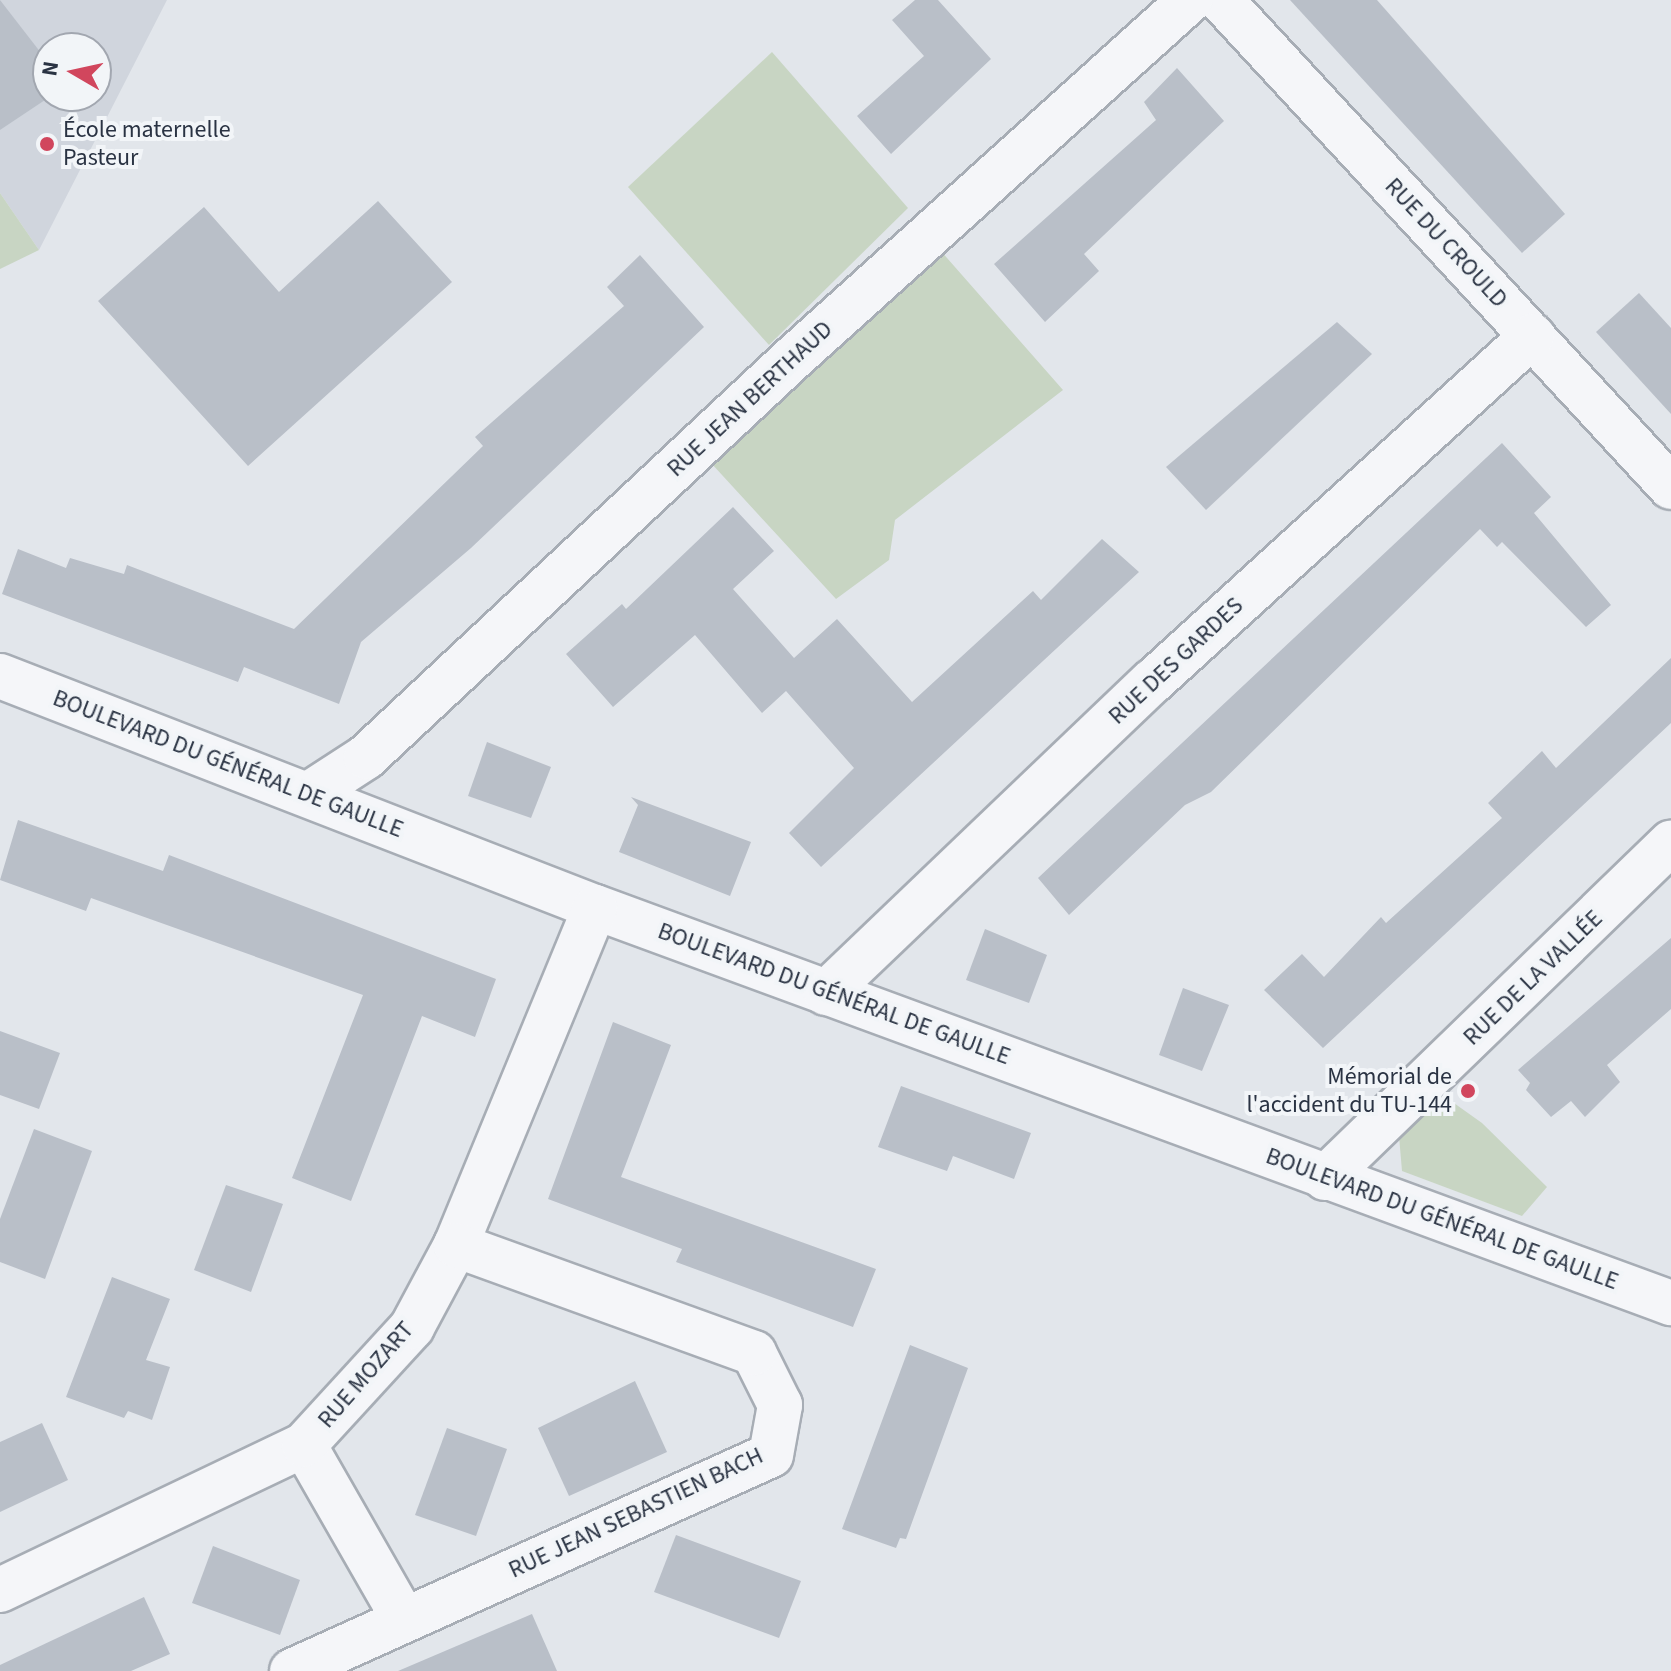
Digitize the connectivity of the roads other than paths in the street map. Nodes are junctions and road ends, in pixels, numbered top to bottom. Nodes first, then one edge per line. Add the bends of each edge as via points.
1 (1190, 0) edge
2 (1221, 0) edge
3 (1532, 336) junction
4 (1671, 487) edge
5 (0, 676) edge
6 (309, 794) junction
7 (1671, 843) edge
8 (595, 907) junction
9 (826, 993) junction
10 (1325, 1178) junction
11 (456, 1245) junction
12 (1671, 1303) edge
13 (304, 1445) junction
14 (0, 1590) edge
15 (403, 1618) junction
16 (292, 1671) edge

1 - 6 street, RUE JEAN BERTHAUD via 793,358 366,757
2 - 3 street, RUE DU CROULD
3 - 4 street, RUE DU CROULD
3 - 9 street, RUE DES GARDES via 1153,681
5 - 6 street, BOULEVARD DU GÉNÉRAL DE GAULLE
6 - 8 street, BOULEVARD DU GÉNÉRAL DE GAULLE
7 - 10 street, RUE DE LA VALLÉE
8 - 9 street, BOULEVARD DU GÉNÉRAL DE GAULLE
8 - 11 street, RUE MOZART
9 - 10 street, BOULEVARD DU GÉNÉRAL DE GAULLE via 1173,1117
10 - 12 street, BOULEVARD DU GÉNÉRAL DE GAULLE
11 - 13 street, RUE MOZART via 412,1327
11 - 15 street, RUE JEAN SEBASTIEN BACH via 754,1353 780,1405 771,1455
13 - 14 street, RUE MOZART
13 - 15 street
15 - 16 street, RUE JEAN SEBASTIEN BACH

